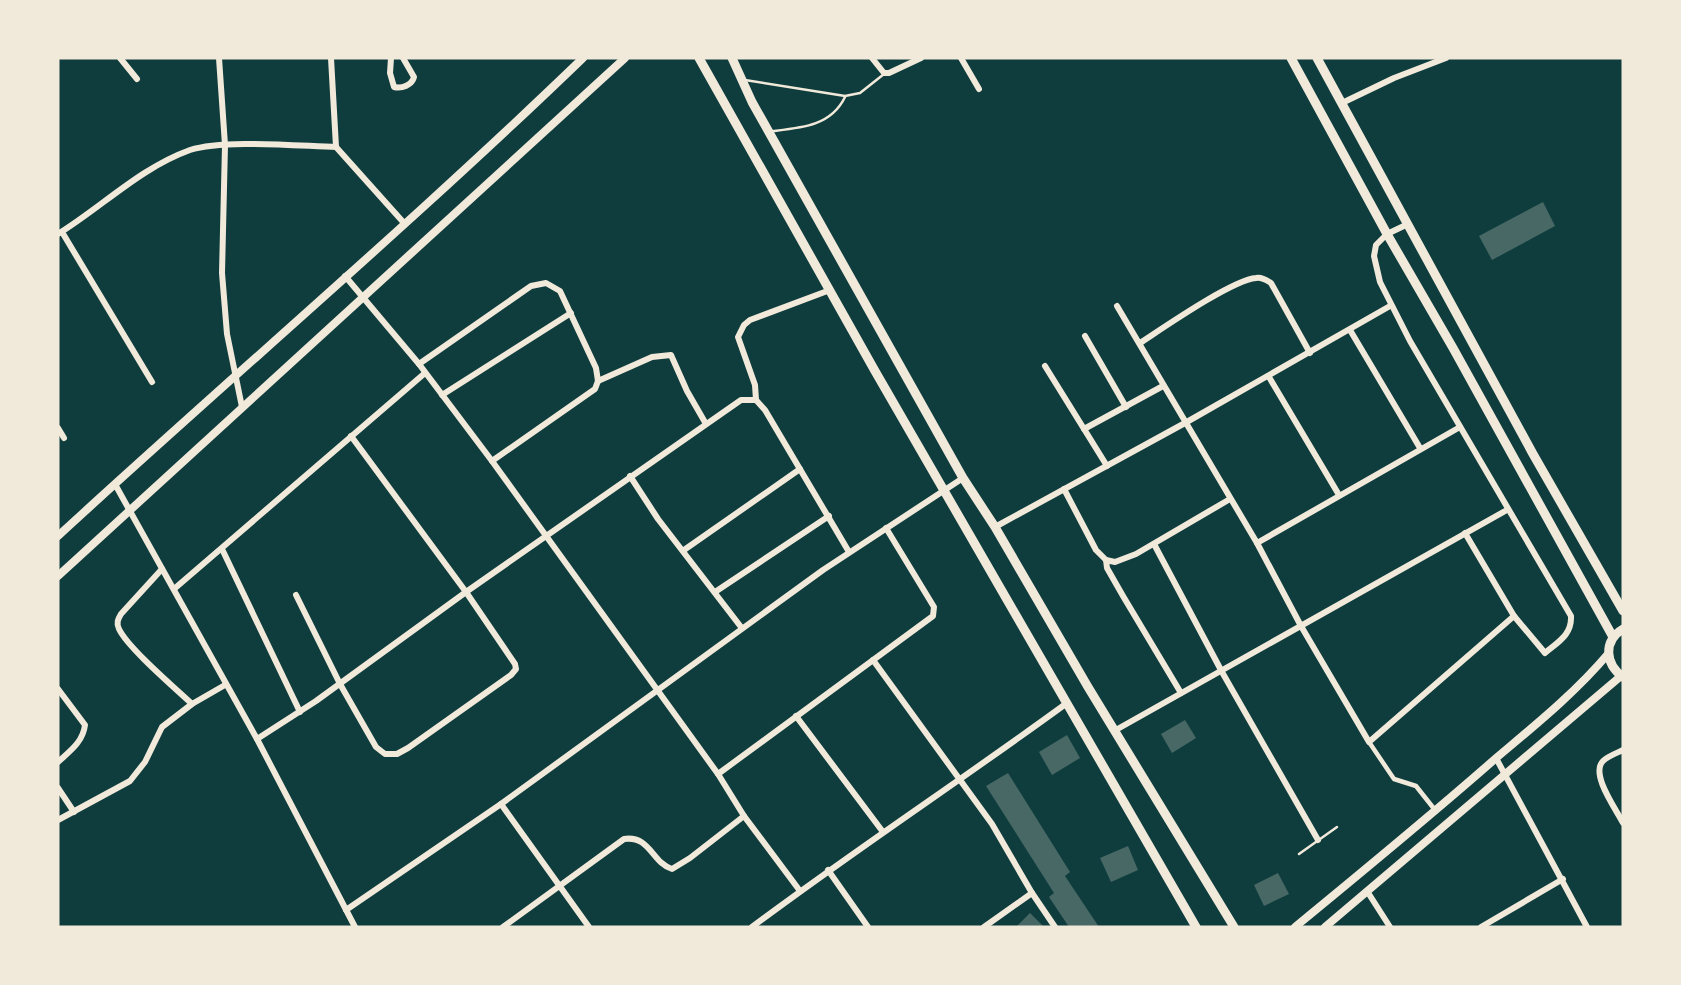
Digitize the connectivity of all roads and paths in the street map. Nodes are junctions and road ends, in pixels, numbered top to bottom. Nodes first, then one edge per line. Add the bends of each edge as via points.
1 (120, 58) edge
2 (219, 58) edge
3 (331, 58) edge
4 (391, 58) edge
5 (403, 58) edge
6 (583, 58) edge
7 (625, 58) edge
8 (699, 58) edge
9 (732, 58) edge
10 (872, 58) edge
11 (921, 58) edge
12 (961, 58) edge
13 (1292, 58) edge
14 (1317, 58) edge
15 (1447, 58) edge
16 (884, 73) junction
17 (137, 79) dead end
18 (742, 79) junction
19 (979, 89) dead end
20 (845, 96) junction
21 (1342, 103) junction
22 (769, 131) junction
23 (225, 145) junction
24 (336, 147) junction
25 (404, 223) junction
26 (1408, 224) junction
27 (60, 233) edge
28 (1387, 234) junction
29 (345, 276) junction
30 (830, 290) junction
31 (365, 297) junction
32 (1117, 306) dead end
33 (1390, 306) junction
34 (570, 313) junction
35 (1350, 330) junction
36 (1085, 336) dead end
37 (1140, 343) junction
38 (1310, 353) junction
39 (419, 364) junction
40 (1045, 366) dead end
41 (425, 373) junction
42 (1269, 376) junction
43 (235, 378) junction
44 (152, 382) dead end
45 (598, 382) junction
46 (1163, 386) junction
47 (442, 395) junction
48 (756, 400) junction
49 (242, 407) junction
50 (1126, 407) junction
51 (706, 424) junction
52 (1185, 424) junction
53 (1460, 427) junction
54 (58, 428) edge
55 (1084, 429) junction
56 (351, 436) junction
57 (64, 438) dead end
58 (1420, 448) junction
59 (492, 461) junction
60 (1107, 466) junction
61 (800, 469) junction
62 (629, 477) junction
63 (963, 478) junction
64 (116, 486) junction
65 (1064, 489) junction
66 (944, 490) junction
67 (1339, 495) junction
68 (1230, 499) junction
69 (130, 510) junction
70 (1507, 510) junction
71 (829, 516) junction
72 (995, 527) junction
73 (886, 528) junction
74 (1465, 533) junction
75 (58, 536) edge
76 (545, 537) junction
77 (1257, 543) junction
78 (1154, 544) junction
79 (222, 549) junction
80 (684, 550) junction
81 (849, 552) junction
82 (1106, 560) junction
83 (162, 569) junction
84 (58, 576) edge
85 (174, 589) junction
86 (466, 592) junction
87 (715, 592) junction
88 (296, 595) dead end
89 (1623, 611) edge
90 (1514, 616) junction
91 (1301, 626) junction
92 (741, 627) junction
93 (1623, 629) edge
94 (1613, 637) junction
95 (1608, 654) junction
96 (873, 660) junction
97 (1222, 672) junction
98 (1622, 676) edge
99 (340, 684) junction
100 (225, 685) junction
101 (58, 689) edge
102 (657, 690) junction
103 (1181, 693) junction
104 (1067, 703) junction
105 (192, 704) junction
106 (300, 712) junction
107 (796, 716) junction
108 (1114, 731) junction
109 (257, 739) junction
110 (1369, 742) junction
111 (1623, 750) edge
112 (1496, 758) junction
113 (58, 762) edge
114 (718, 775) junction
115 (1504, 775) junction
116 (961, 779) junction
117 (58, 788) edge
118 (501, 804) junction
119 (1436, 811) junction
120 (74, 812) junction
121 (744, 816) junction
122 (58, 820) edge
123 (1623, 822) edge
124 (1336, 827) dead end
125 (883, 832) junction
126 (1318, 840) junction
127 (1299, 854) dead end
128 (828, 870) junction
129 (1563, 879) junction
130 (559, 888) junction
131 (800, 891) junction
132 (1367, 891) junction
133 (1032, 893) junction
134 (346, 910) junction
135 (355, 927) edge
136 (503, 927) edge
137 (589, 927) edge
138 (754, 927) edge
139 (868, 927) edge
140 (984, 927) edge
141 (1055, 927) edge
142 (1196, 927) edge
143 (1234, 927) edge
144 (1295, 927) edge
145 (1325, 927) edge
146 (1390, 927) edge
147 (1481, 927) edge
148 (1587, 927) edge

1 - 17 street
2 - 23 street
3 - 24 street
4 - 5 street via 391,81 398,88 414,77
6 - 25 street
7 - 31 street
8 - 30 main road
9 - 18 main road
10 - 16 street
11 - 16 street via 894,73
12 - 19 street
13 - 28 main road
14 - 21 main road
15 - 21 street
16 - 20 lane via 860,93
18 - 20 lane
18 - 22 main road
20 - 22 lane via 816,124
21 - 26 main road
22 - 63 main road
23 - 24 street
23 - 27 street via 191,150 140,176
23 - 43 street via 222,273
24 - 25 street
25 - 29 street
26 - 28 street
26 - 89 main road
27 - 44 street
28 - 33 street via 1376,244 1374,256
28 - 94 main road
29 - 31 street
29 - 43 street
30 - 48 street via 744,325 738,337
30 - 66 main road
31 - 39 street
31 - 49 street
32 - 37 street
33 - 35 street
33 - 53 street
34 - 39 street via 555,287 536,284
34 - 45 street
34 - 47 street
35 - 38 street
35 - 58 street
36 - 50 street
37 - 38 street via 1209,300 1260,278 1271,283
37 - 46 street
38 - 42 street
39 - 41 street
40 - 55 street
41 - 47 street
41 - 56 street
42 - 52 street
42 - 67 street
43 - 49 street
43 - 64 street
45 - 51 street via 652,357 671,355
45 - 59 street via 591,394
46 - 50 street
46 - 52 street
47 - 59 street
48 - 51 street via 741,400
48 - 61 street
49 - 69 street
50 - 55 street
51 - 62 street
52 - 60 street
52 - 68 street
53 - 58 street
53 - 70 street
54 - 57 street
55 - 60 street
56 - 79 street
56 - 86 street
58 - 67 street
59 - 76 street
60 - 65 street
61 - 71 street
61 - 80 street
62 - 76 street
62 - 80 street
63 - 66 street
63 - 72 main road
64 - 69 street
64 - 75 street
65 - 72 street
65 - 82 street via 1090,540
66 - 73 street
66 - 104 main road
67 - 77 street
68 - 77 street
68 - 78 street
69 - 83 street
69 - 84 street
70 - 74 street
70 - 90 street via 1563,601 1572,627 1545,653
71 - 81 street
71 - 87 street
72 - 108 main road
73 - 81 street
73 - 96 street via 934,613
74 - 90 street
74 - 91 street
76 - 86 street
76 - 102 street
77 - 91 street
78 - 82 street via 1122,561
78 - 97 street
79 - 85 street
79 - 106 street
80 - 87 street
81 - 92 street
82 - 103 street
83 - 85 street
83 - 105 street via 121,614 118,627
85 - 100 street
86 - 99 street
86 - 99 street via 515,664 511,675 391,756 376,747
87 - 92 street
88 - 99 street
90 - 110 street
91 - 97 street
91 - 110 street
92 - 102 street
93 - 94 main road
94 - 95 main road
95 - 98 main road via 1614,670
95 - 112 street via 1588,678
96 - 107 street
96 - 116 street
97 - 103 street
97 - 126 street
98 - 115 street
99 - 106 street
100 - 105 street
100 - 109 street
101 - 113 street via 85,725 78,744
102 - 114 street
102 - 118 street
103 - 108 street
104 - 116 street
104 - 142 main road
105 - 120 street via 162,727 130,781
106 - 109 street
107 - 114 street
107 - 125 street
108 - 143 main road
109 - 134 street
110 - 119 street via 1394,779 1416,786
111 - 123 street via 1605,760 1599,774
112 - 115 street
112 - 119 street
114 - 121 street
115 - 129 street
115 - 132 street
116 - 125 street
116 - 133 street
117 - 120 street
118 - 130 street
118 - 134 street
119 - 144 street
120 - 122 street
121 - 130 street via 676,867 666,867 645,843 624,839
121 - 131 street
124 - 126 lane
125 - 128 street
126 - 127 lane
128 - 131 street
128 - 139 street
129 - 147 street
129 - 148 street
130 - 136 street
130 - 137 street
131 - 138 street
132 - 145 street
132 - 146 street
133 - 140 street
133 - 141 street
134 - 135 street

